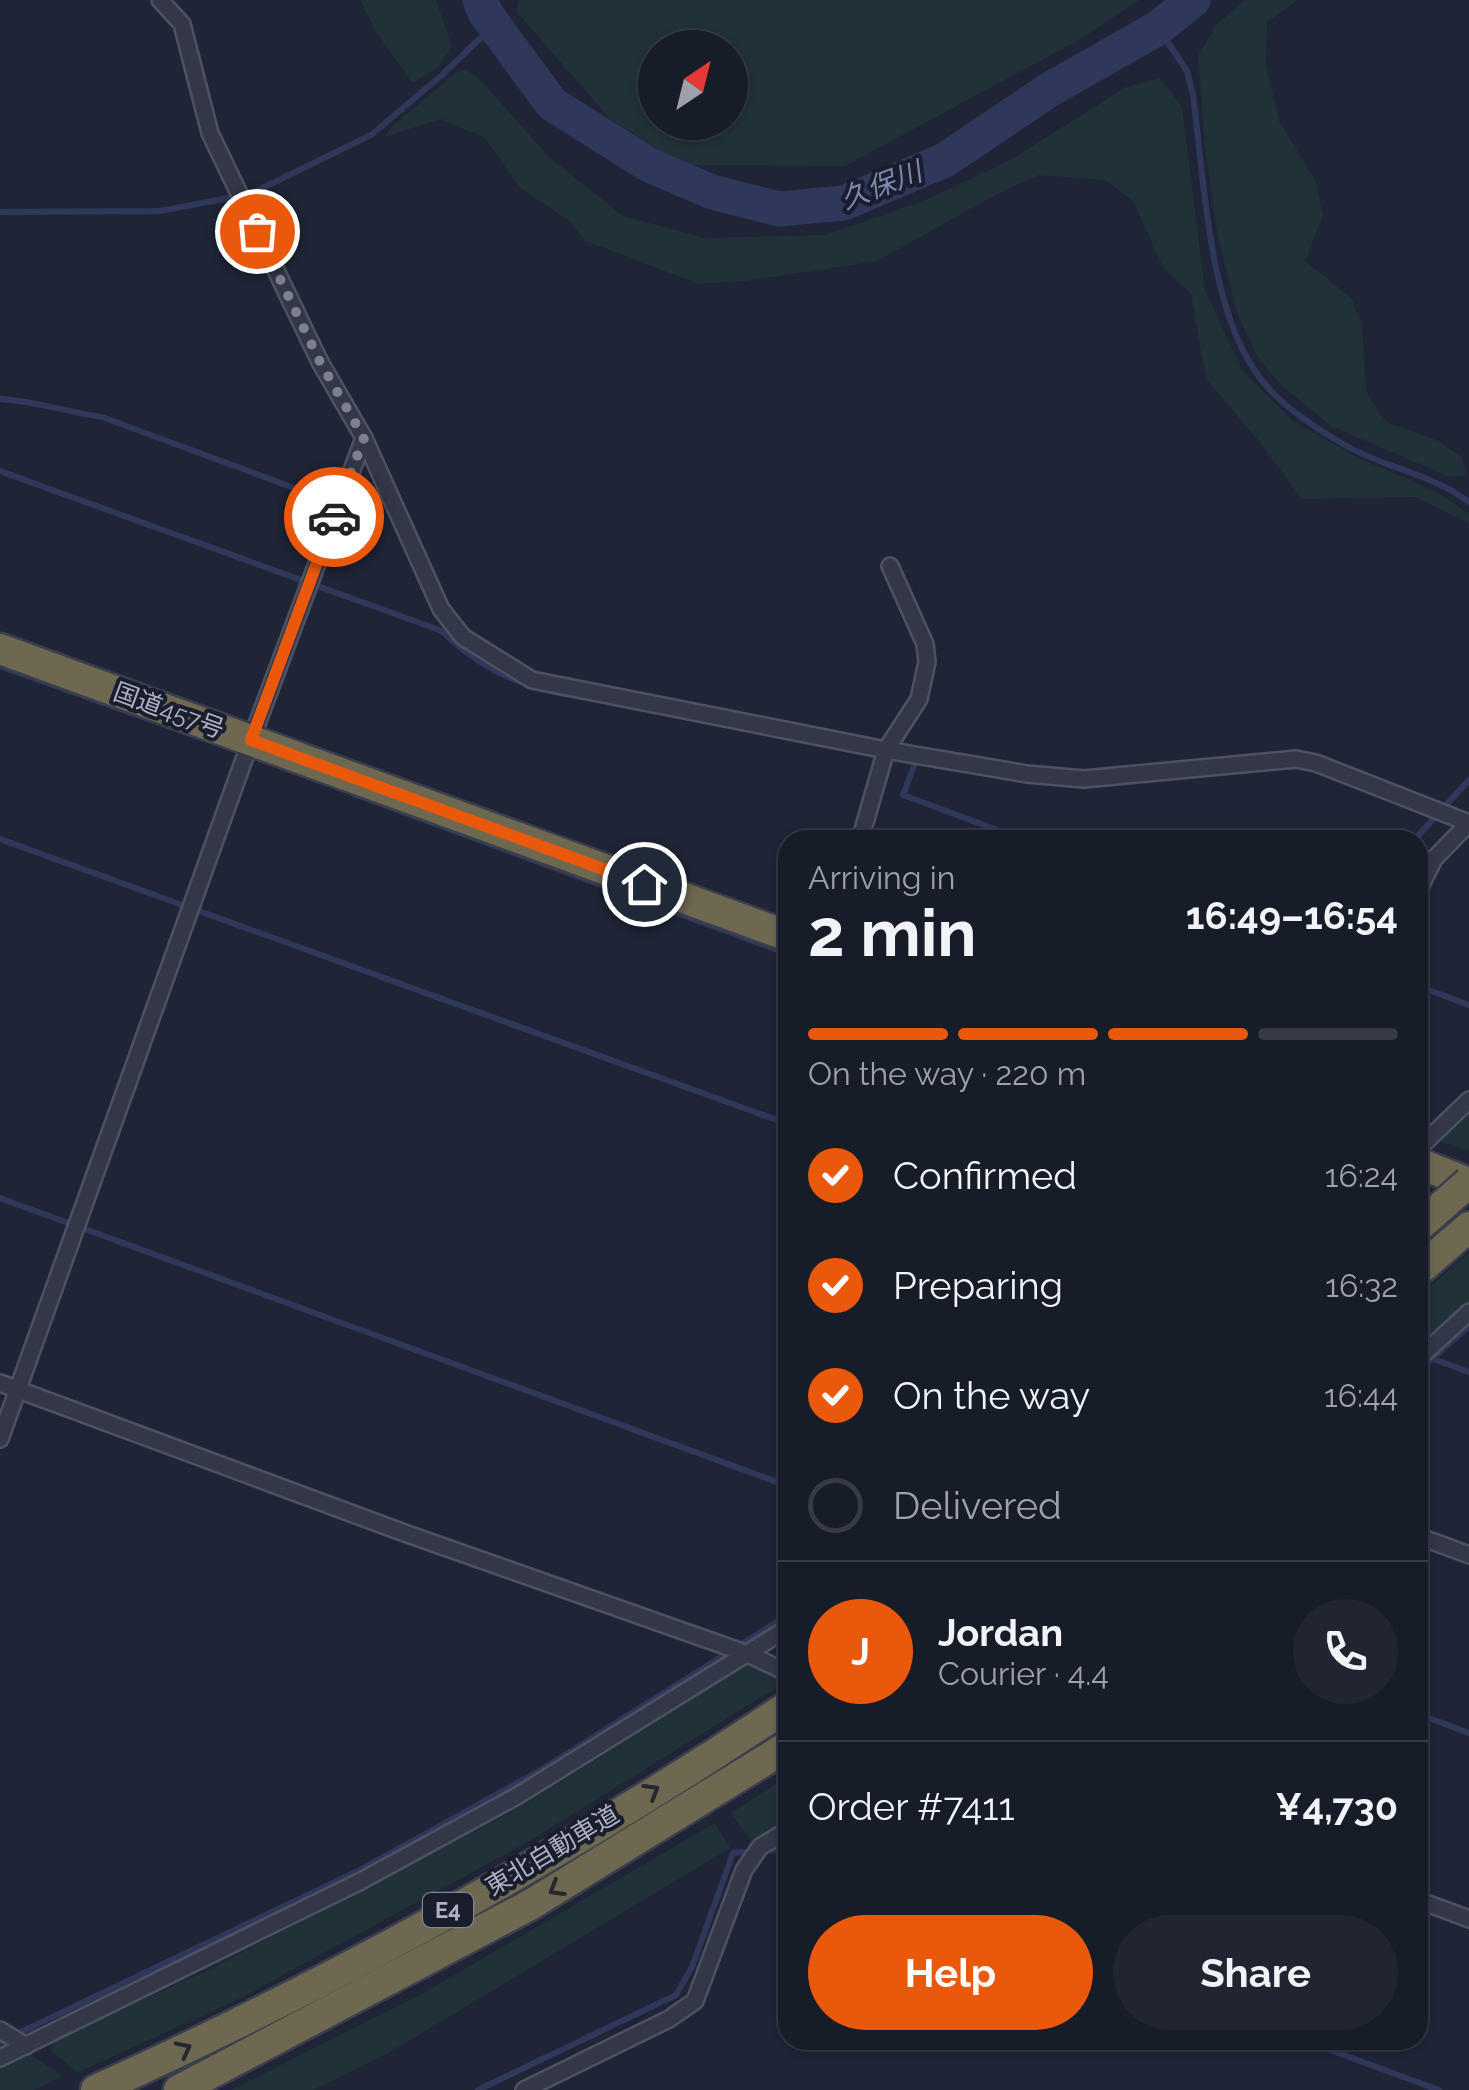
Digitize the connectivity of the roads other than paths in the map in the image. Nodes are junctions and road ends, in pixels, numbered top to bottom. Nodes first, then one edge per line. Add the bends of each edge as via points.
1 (160, 0) edge
2 (364, 438) junction
3 (890, 566) dead end
4 (0, 649) edge
5 (251, 740) junction
6 (886, 750) junction
7 (1469, 823) edge
8 (863, 830) edge
9 (1428, 871) edge
10 (778, 932) edge
11 (1469, 1100) edge
12 (1428, 1139) edge
13 (1428, 1167) edge
14 (1469, 1182) edge
15 (1428, 1218) edge
16 (1469, 1227) edge
17 (1428, 1263) edge
18 (1469, 1312) edge
19 (1428, 1350) edge
20 (0, 1383) edge
21 (18, 1390) junction
22 (0, 1438) edge
23 (1428, 1540) edge
24 (1469, 1554) edge
25 (778, 1634) edge
26 (748, 1654) junction
27 (778, 1668) edge
28 (778, 1712) edge
29 (778, 1752) edge
30 (778, 1836) edge
31 (1428, 1904) edge
32 (1469, 1919) edge
33 (0, 2030) edge
34 (26, 2046) junction
35 (0, 2058) edge
36 (96, 2090) edge
37 (179, 2090) edge
38 (524, 2090) edge

1 - 2 street via 182,24 210,133 320,362
2 - 5 street
2 - 6 street via 440,609 491,657 532,680
3 - 6 street via 927,662 918,699
4 - 5 highway, 国道457号
5 - 10 highway, 国道457号
5 - 21 street
6 - 7 street via 1084,778 1296,759
6 - 8 street
7 - 9 street
11 - 12 street
13 - 14 highway
14 - 15 highway, bridge
16 - 17 highway
18 - 19 street
20 - 21 street
21 - 22 street
21 - 26 street
23 - 24 street
25 - 26 street
26 - 27 street
26 - 34 street via 517,1796
36 -> 28 highway, 東北自動車道 / E4 via 341,1970
29 -> 37 highway, 東北自動車道 / E4 via 530,1905
30 - 38 street via 744,1870 695,2001
31 - 32 street
33 - 34 street
34 - 35 street

